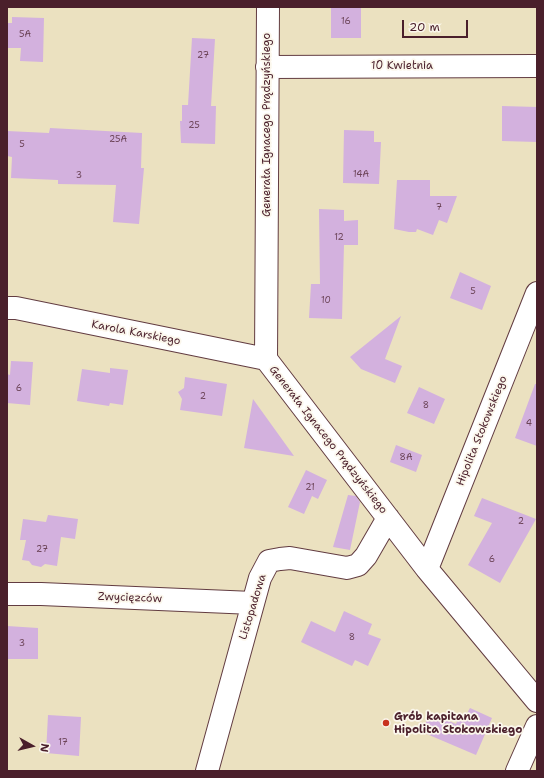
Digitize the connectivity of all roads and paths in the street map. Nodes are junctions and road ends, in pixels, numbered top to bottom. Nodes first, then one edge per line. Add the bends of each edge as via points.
1 (268, 7) edge
2 (537, 66) edge
3 (267, 67) junction
4 (537, 294) edge
5 (7, 308) edge
6 (266, 359) junction
7 (388, 518) junction
8 (427, 569) junction
9 (7, 594) edge
10 (253, 603) junction
11 (537, 701) edge
12 (537, 726) edge
13 (208, 771) edge
14 (517, 771) edge

1 - 3 street, Generała Ignacego Prądzyńskiego
2 - 3 street, 10 Kwietnia
3 - 6 street, Generała Ignacego Prądzyńskiego
4 - 8 street, Hipolita Stokowskiego
5 - 6 street, Karola Karskiego
6 - 7 street, Generała Ignacego Prądzyńskiego
7 - 8 street, Generała Ignacego Prądzyńskiego
7 - 10 street, Listopadowa via 366,556 358,564 347,568 290,558 269,562 260,578
8 - 11 street, Generała Ignacego Prądzyńskiego
9 - 10 street, Zwycięzców
10 - 13 street, Listopadowa
12 - 14 street

